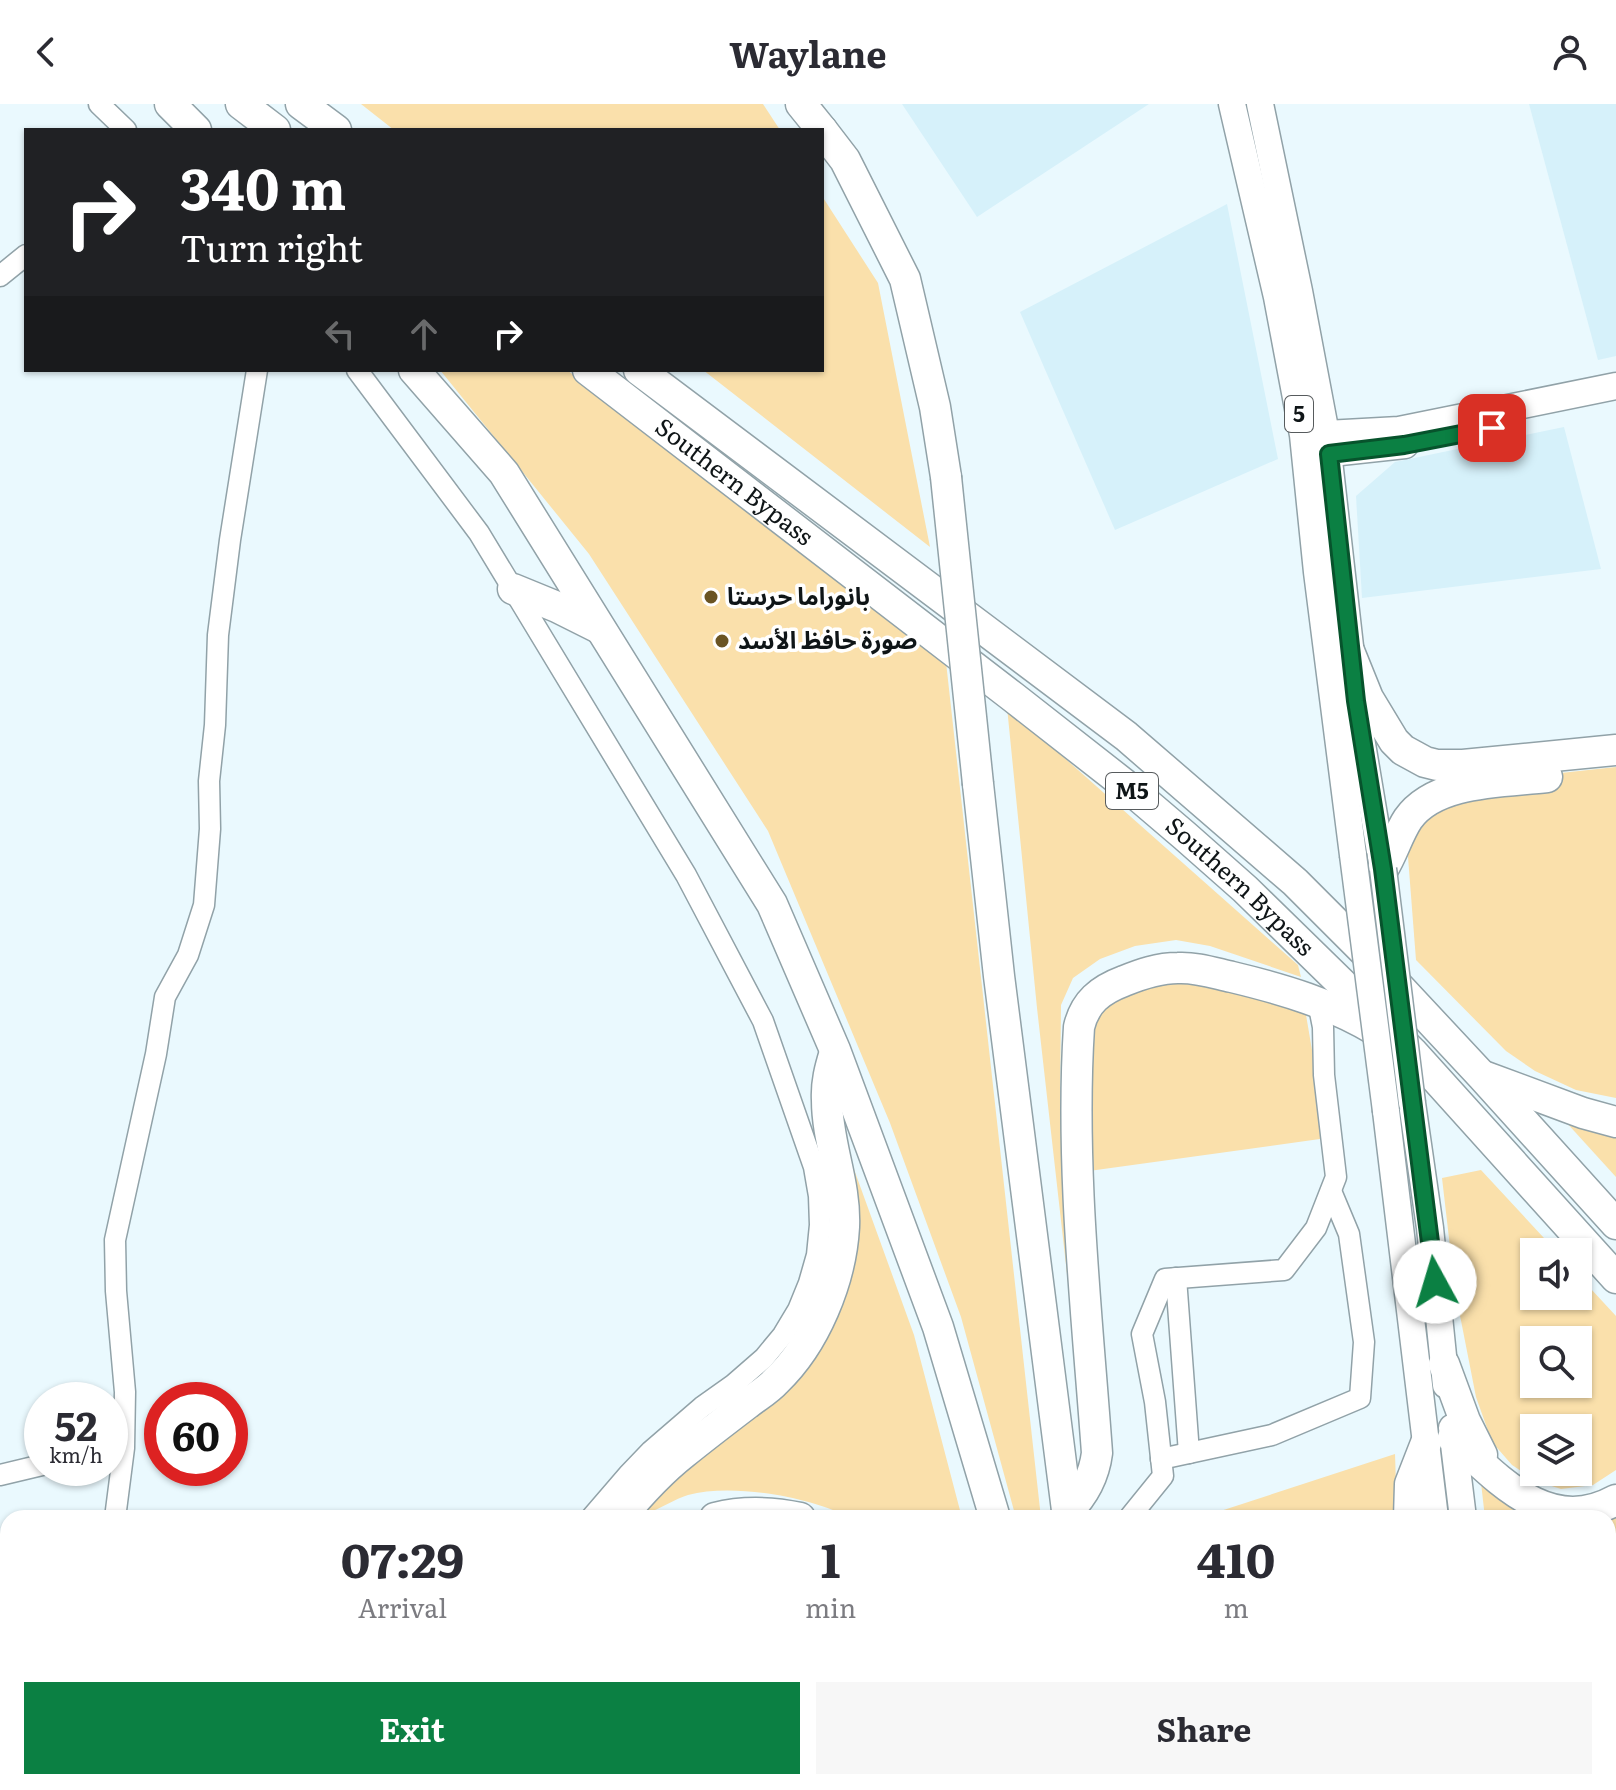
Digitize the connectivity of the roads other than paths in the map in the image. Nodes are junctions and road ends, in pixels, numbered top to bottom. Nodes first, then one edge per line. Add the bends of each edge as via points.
1 (99, 104) edge
2 (170, 104) edge
3 (241, 104) edge
4 (301, 104) edge
5 (801, 104) edge
6 (1232, 104) edge
7 (1260, 104) edge
8 (124, 128) edge
9 (194, 128) edge
10 (272, 128) edge
11 (333, 128) edge
12 (820, 128) edge
13 (824, 133) edge
14 (24, 257) edge
15 (0, 276) edge
16 (1288, 294) junction
17 (257, 372) edge
18 (358, 372) edge
19 (416, 372) edge
20 (591, 372) edge
21 (642, 372) edge
22 (1616, 386) edge
23 (1616, 403) edge
24 (1316, 445) junction
25 (513, 589) junction
26 (600, 628) junction
27 (1349, 651) junction
28 (1348, 727) junction
29 (1616, 750) edge
30 (1616, 769) edge
31 (1383, 869) junction
32 (1318, 1002) junction
33 (835, 1050) junction
34 (1413, 1053) junction
35 (1482, 1076) junction
36 (1616, 1122) edge
37 (1331, 1191) junction
38 (1616, 1224) edge
39 (1176, 1278) junction
40 (1616, 1278) edge
41 (1444, 1364) junction
42 (124, 1382) edge
43 (1439, 1441) junction
44 (1189, 1453) junction
45 (1161, 1459) junction
46 (24, 1469) edge
47 (1493, 1474) junction
48 (0, 1475) edge
49 (116, 1486) edge
50 (1616, 1500) edge
51 (115, 1510) edge
52 (598, 1510) edge
53 (627, 1510) edge
54 (993, 1510) edge
55 (1066, 1510) edge
56 (1071, 1510) edge
57 (1135, 1510) edge
58 (1409, 1510) edge
59 (1435, 1510) edge
60 (1461, 1510) edge
61 (1556, 1510) edge
62 (1592, 1510) edge

1 - 8 street
2 - 9 highway
3 - 10 highway
4 - 11 highway
5 - 12 highway
6 - 16 main road, 5
7 - 16 main road, 5
13 - 55 highway, bridge via 845,160 905,279 935,407
14 - 15 street
16 - 24 main road, 5
17 - 42 street via 218,635 204,905 188,955 165,997 115,1240
18 - 25 street via 479,533
19 - 26 highway via 504,473
20 - 34 highway, Southern Bypass / M5 via 1124,784 1245,889
21 - 35 highway, Southern Bypass / M5 via 1126,736 1295,882
22 - 24 main road
23 - 24 main road via 1404,445
24 - 27 main road, 5
24 - 28 main road, 5 via 1317,572
25 - 26 highway
25 - 52 street via 686,875 763,1021 814,1167 819,1196 819,1240 809,1283 783,1335 764,1358 651,1451
26 - 33 highway via 772,904
27 - 28 main road, 5
27 - 29 highway via 1368,698 1394,741 1425,762 1463,765
28 - 31 main road, 5
28 - 43 main road, 5, bridge via 1353,855 1386,1111
30 - 31 highway via 1445,791 1409,818
31 - 41 main road, 5, bridge
32 - 34 highway
32 - 37 street via 1336,1177
32 - 56 highway via 1179,968 1113,985 1085,1009 1078,1037 1079,1173 1097,1453 1088,1485
33 - 53 highway via 827,1107 844,1195 844,1228 840,1264 821,1315 777,1381 681,1455
33 - 54 highway via 938,1327
34 - 40 highway, Southern Bypass / M5
35 - 36 highway
35 - 38 highway, Southern Bypass / M5
37 - 39 street via 1316,1228 1284,1270
37 - 44 street via 1349,1234 1364,1342 1360,1398 1272,1435
39 - 44 street
39 - 45 street via 1165,1279 1142,1334
41 - 43 main road, 5
41 - 47 highway via 1465,1421
43 - 47 highway
43 - 58 highway via 1410,1484
43 - 59 main road, 5
43 - 60 main road, 5
44 - 45 street
45 - 57 street via 1163,1476
46 - 48 street
47 - 61 highway via 1521,1496
49 - 51 street
50 - 62 highway

